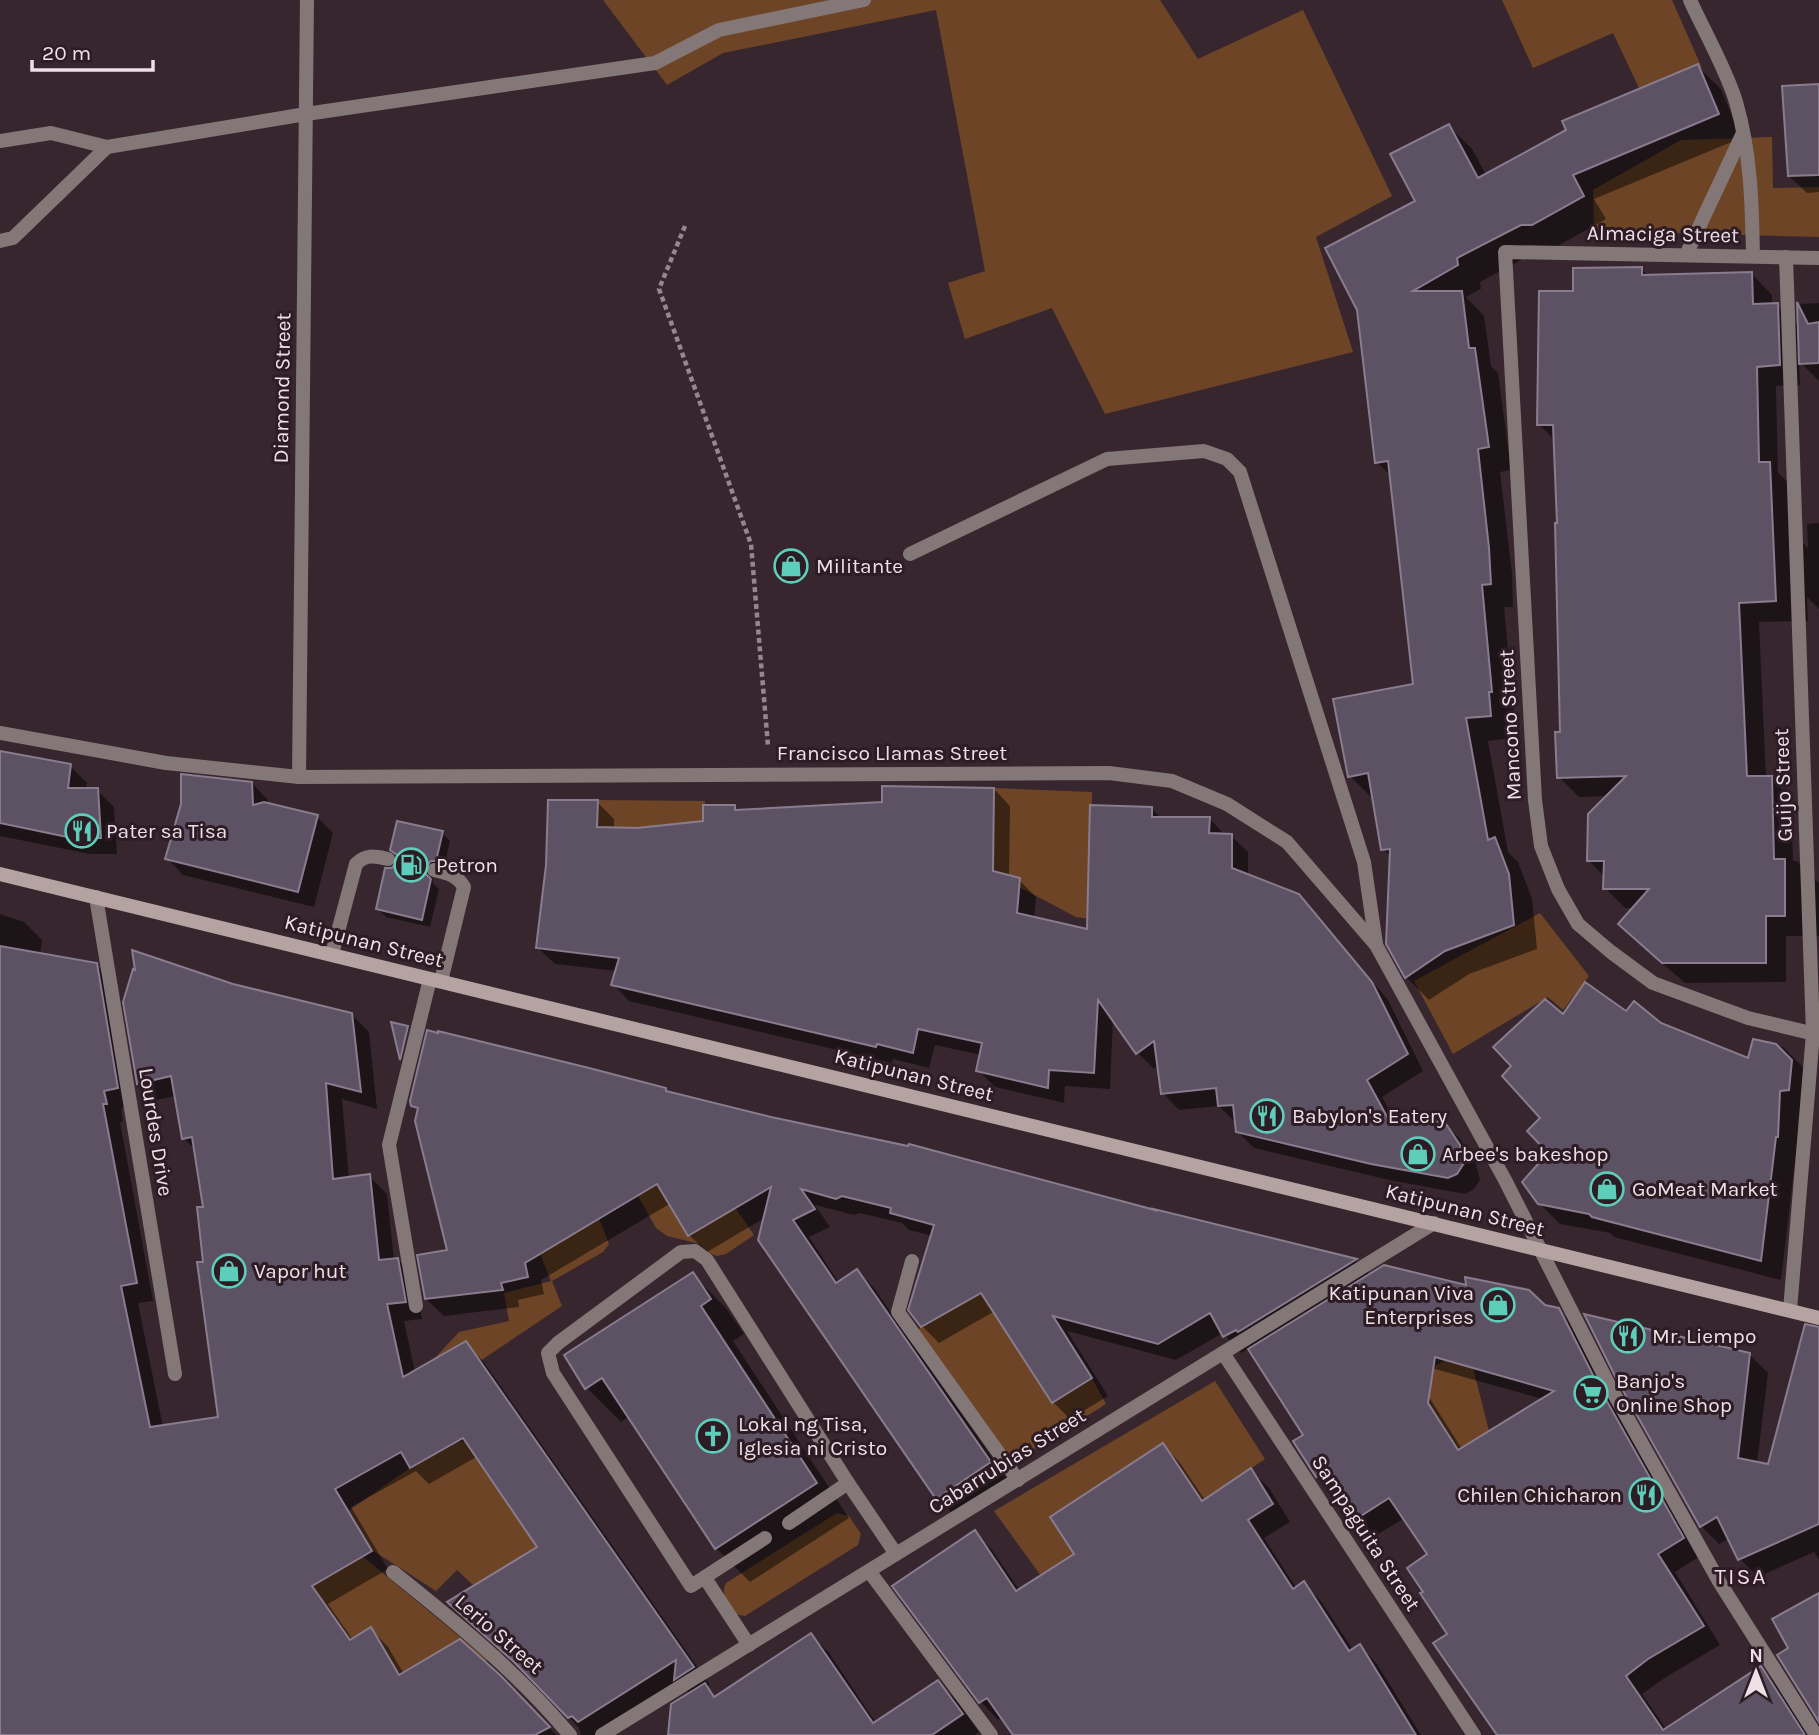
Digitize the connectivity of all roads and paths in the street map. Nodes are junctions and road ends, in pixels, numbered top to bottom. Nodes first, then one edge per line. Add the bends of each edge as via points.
1 (307, 0) edge
2 (864, 0) edge
3 (1690, 0) edge
4 (306, 114) junction
5 (1744, 131) junction
6 (0, 141) edge
7 (107, 147) junction
8 (685, 226) dead end
9 (0, 241) edge
10 (1505, 252) joint
11 (1686, 255) junction
12 (1753, 256) junction
13 (1786, 257) junction
14 (1819, 258) edge
15 (910, 554) dead end
16 (0, 733) edge
17 (770, 775) junction
18 (299, 777) junction
19 (388, 859) dead end
20 (434, 870) dead end
21 (0, 874) edge
22 (96, 897) junction
23 (1376, 945) junction
24 (332, 954) junction
25 (435, 980) junction
26 (1816, 1034) edge
27 (1434, 1223) junction
28 (1543, 1250) junction
29 (912, 1261) dead end
30 (416, 1306) dead end
31 (1790, 1310) junction
32 (1819, 1318) edge
33 (1223, 1353) junction
34 (174, 1374) dead end
35 (1018, 1480) junction
36 (848, 1483) junction
37 (789, 1523) dead end
38 (765, 1538) dead end
39 (896, 1554) junction
40 (869, 1571) junction
41 (393, 1572) dead end
42 (705, 1578) junction
43 (749, 1644) junction
44 (618, 1731) edge
45 (570, 1735) edge
46 (602, 1735) edge
47 (991, 1735) edge
48 (1474, 1735) edge
49 (1815, 1735) edge

1 - 4 street, Diamond Street
2 - 4 street via 719,30 655,63
3 - 5 street via 1736,100
4 - 7 street
4 - 18 street, Diamond Street
5 - 11 street
5 - 12 street via 1752,188
6 - 7 street via 51,133
7 - 9 street via 13,238
8 - 17 path via 659,289 751,544
10 - 11 street, Almaciga Street
10 - 26 street, Mancono Street via 1535,800 1541,846 1558,889 1578,923 1653,983 1748,1018
11 - 12 street, Almaciga Street
12 - 13 street, Almaciga Street
13 - 14 street, Almaciga Street
13 - 26 street, Guijo Street
15 - 23 street via 1107,459 1203,451 1227,460 1240,472 1364,862
16 - 18 street, Francisco Llamas Street via 166,764
17 - 18 street, Francisco Llamas Street
17 - 23 street, Francisco Llamas Street via 1109,773 1172,781 1227,804 1287,842
19 - 24 street via 372,856 356,864
20 - 25 street via 452,874 464,887
21 - 22 main road, Katipunan Street
22 - 24 main road, Katipunan Street
22 - 34 street, Lourdes Drive
23 - 28 street, Francisco Llamas Street
24 - 25 main road, Katipunan Street
25 - 27 main road, Katipunan Street
25 - 30 street via 389,1145
26 - 31 street, Guijo Street
27 - 28 main road, Katipunan Street
27 - 33 street, Cabarrubias Street
28 - 31 main road, Katipunan Street
28 - 49 street, Francisco Llamas Street via 1608,1385 1720,1583
29 - 35 street via 898,1312
31 - 32 main road, Katipunan Street
33 - 35 street, Cabarrubias Street
33 - 48 street, Sampaguita Street
35 - 39 street, Cabarrubias Street
36 - 37 street
36 - 39 street
36 - 42 street via 707,1261 695,1251 681,1252 548,1353 553,1373 691,1586
38 - 42 street
39 - 40 street, Cabarrubias Street
40 - 43 street, Cabarrubias Street
40 - 47 street
41 - 45 street, Lerio Street via 487,1648 538,1696
42 - 43 street
43 - 44 street, Cabarrubias Street
44 - 46 street, Cabarrubias Street

